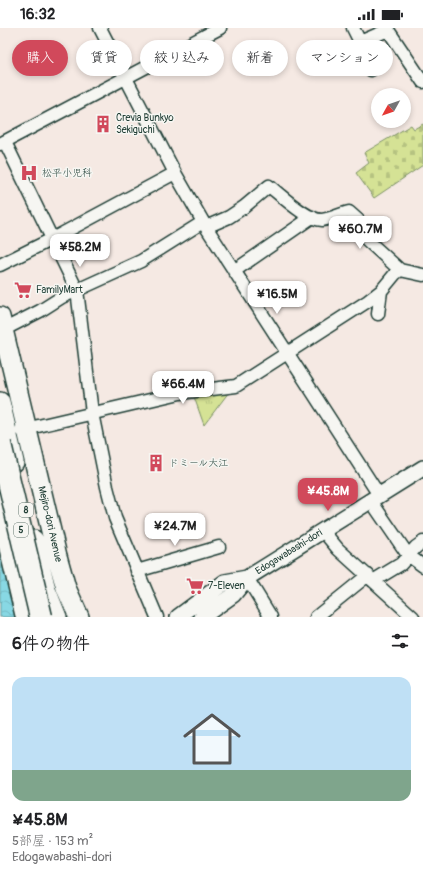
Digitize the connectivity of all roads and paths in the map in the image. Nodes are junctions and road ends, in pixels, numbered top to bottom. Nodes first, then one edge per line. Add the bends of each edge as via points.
1 (100, 28) edge
2 (220, 28) edge
3 (353, 28) edge
4 (388, 29) edge
5 (359, 40) edge
6 (364, 40) edge
7 (127, 77) junction
8 (423, 82) edge
9 (2, 143) edge
10 (175, 173) junction
11 (312, 217) junction
12 (204, 225) junction
13 (52, 239) junction
14 (0, 265) edge
15 (400, 270) junction
16 (234, 271) junction
17 (423, 275) edge
18 (77, 290) junction
19 (381, 291) junction
20 (378, 314) dead end
21 (2, 324) edge
22 (286, 353) junction
23 (0, 402) edge
24 (92, 413) junction
25 (27, 429) junction
26 (4, 438) edge
27 (423, 468) edge
28 (7, 494) edge
29 (375, 498) junction
30 (323, 531) junction
31 (423, 542) edge
32 (219, 548) dead end
33 (408, 555) junction
34 (423, 566) edge
35 (137, 571) junction
36 (247, 578) junction
37 (370, 578) junction
38 (400, 613) edge
39 (42, 615) edge
40 (79, 617) edge
41 (157, 617) edge
42 (178, 617) edge
43 (202, 617) edge
44 (271, 617) edge
45 (316, 617) edge
46 (413, 617) edge

1 - 7 street
2 - 7 street
3 - 5 street
4 - 6 street
4 - 8 street
7 - 9 street
7 - 10 street
9 - 13 street
10 - 12 street
10 - 13 street
11 - 12 street via 303,213 269,186 244,208 229,217
11 - 15 street via 321,220 349,212 358,220 367,240
11 - 16 street
12 - 16 street
12 - 18 street via 141,262
13 - 14 street
13 - 18 street
15 - 17 street
15 - 19 street
16 - 22 street
18 - 21 street
18 - 24 street
19 - 20 street
19 - 22 street
21 - 25 main road, 8
22 - 24 street via 236,386 185,392
22 - 29 street
23 - 26 main road, Mejiro-dori Avenue / 8
24 - 25 street
24 - 35 street via 115,518
25 - 26 street
25 - 40 main road, Mejiro-dori Avenue / 8 via 57,556 66,588
26 - 28 main road, Mejiro-dori Avenue / 8
26 - 39 highway, 5, bridge
27 - 29 street, Edogawabashi-dori
28 - 39 highway, 5
28 - 39 main road, Mejiro-dori Avenue / 8 via 46,590
29 - 30 street, Edogawabashi-dori
29 - 33 street
30 - 36 street, Edogawabashi-dori
30 - 37 street via 333,545
31 - 33 street
32 - 35 street
33 - 34 street
33 - 37 street via 401,564
35 - 41 street
36 - 42 street via 225,582
36 - 43 street, Edogawabashi-dori via 233,595
36 - 44 street
37 - 38 street
37 - 45 street
38 - 46 street

